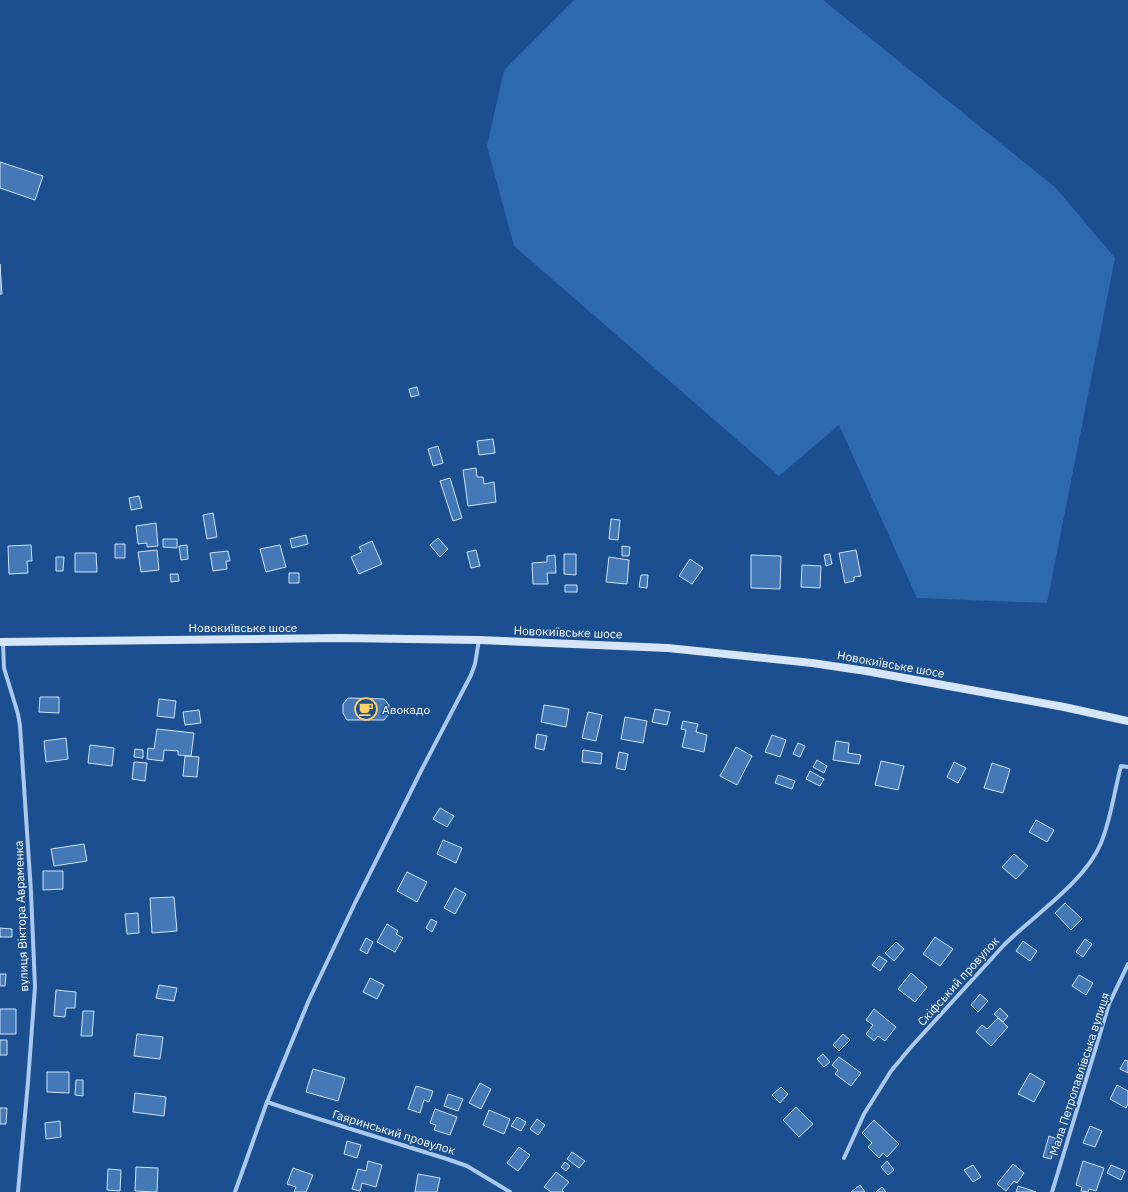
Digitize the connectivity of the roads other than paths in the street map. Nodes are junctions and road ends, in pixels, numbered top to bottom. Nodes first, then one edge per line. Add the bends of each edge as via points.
1 (479, 640) junction
2 (2, 642) edge
3 (1128, 721) edge
4 (1128, 767) edge
5 (1128, 964) edge
6 (266, 1102) junction
7 (844, 1158) dead end
8 (18, 1192) edge
9 (235, 1192) edge
10 (510, 1192) edge
11 (1052, 1192) edge

1 - 2 main road, Новокиївське шосе via 340,638
1 - 3 main road, Новокиївське шосе via 678,649 812,663 866,670
1 - 6 street via 471,675 331,951
2 - 8 street, вулиця Віктора Авраменка via 6,679 18,714 21,732 34,967 33,1018
4 - 7 street, Скіфський провулок via 1121,766 1105,832 1082,873 1004,945 899,1062 864,1114
5 - 11 street, Мала Петропавлівська вулиця via 1109,1004
6 - 9 street
6 - 10 street, Гаяринський провулок via 467,1166

